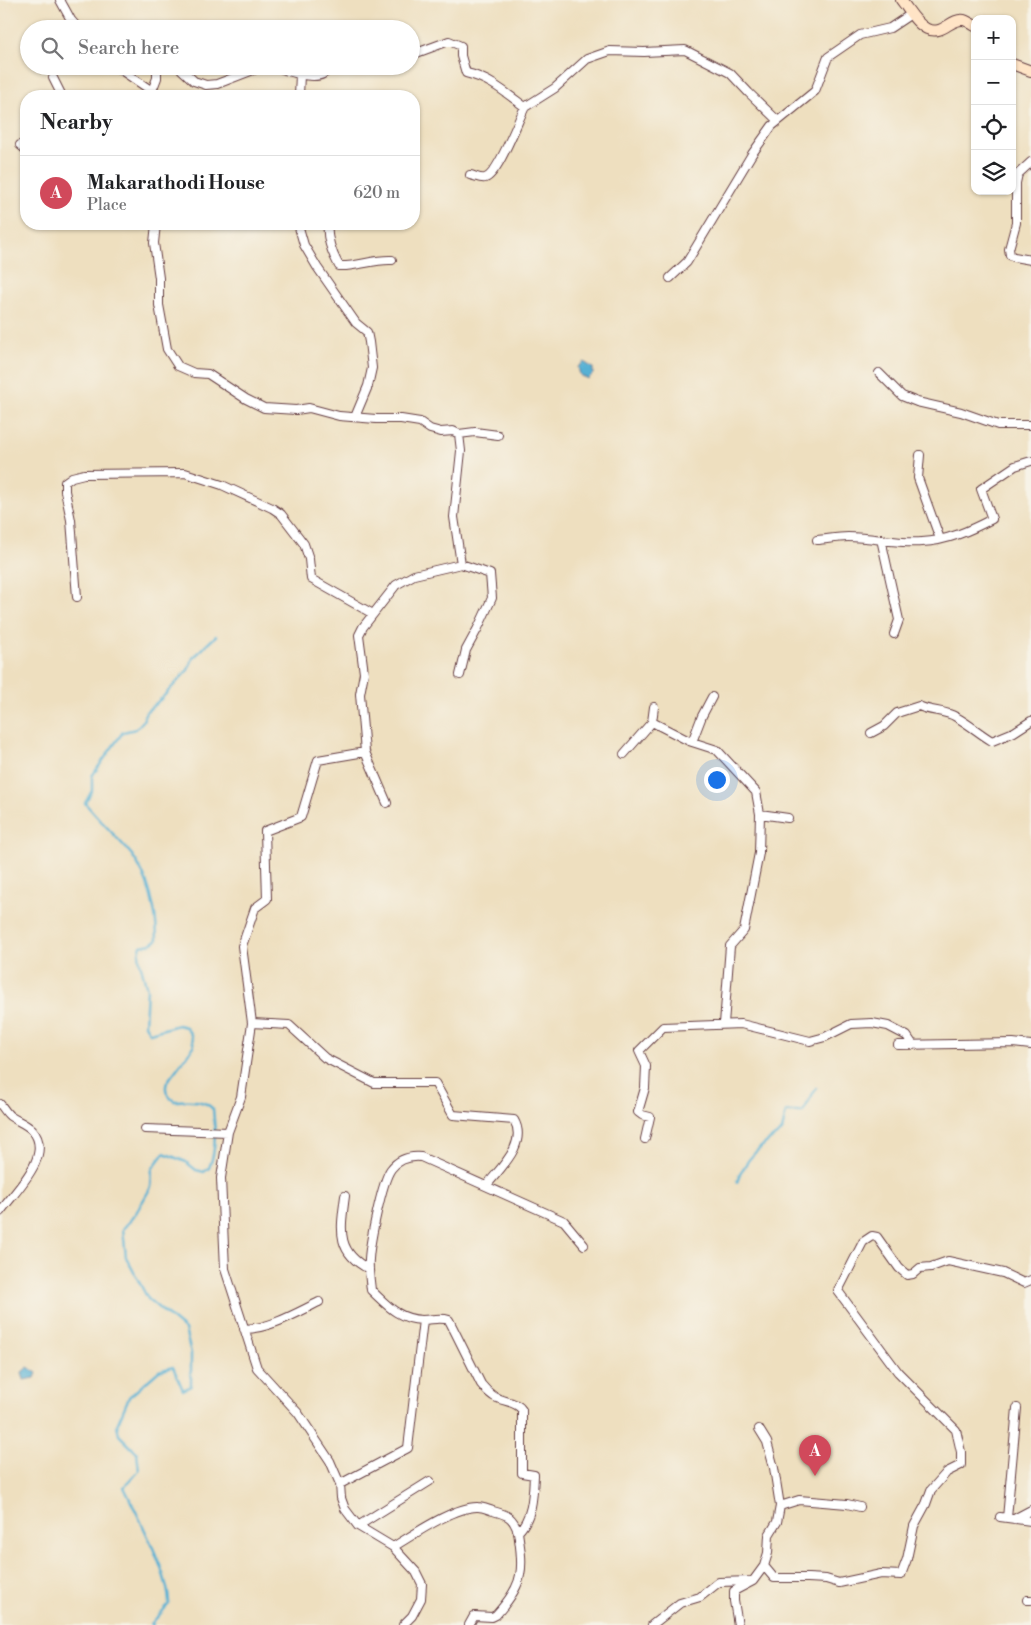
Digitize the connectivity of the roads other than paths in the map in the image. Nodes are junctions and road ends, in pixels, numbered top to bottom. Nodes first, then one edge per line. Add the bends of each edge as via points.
1 (60, 0) edge
2 (901, 0) edge
3 (911, 14) junction
4 (70, 20) edge
5 (971, 24) edge
6 (420, 52) edge
7 (1016, 65) edge
8 (1031, 71) edge
9 (127, 75) edge
10 (157, 75) edge
11 (188, 75) edge
12 (240, 75) edge
13 (300, 75) edge
14 (52, 78) dead end
15 (59, 90) edge
16 (147, 90) edge
17 (153, 90) edge
18 (299, 90) edge
19 (524, 108) junction
20 (778, 120) junction
21 (1031, 162) edge
22 (470, 175) dead end
23 (155, 230) edge
24 (300, 230) edge
25 (327, 230) edge
26 (392, 260) dead end
27 (1031, 260) edge
28 (670, 278) dead end
29 (879, 373) dead end
30 (355, 418) junction
31 (1031, 425) edge
32 (459, 434) junction
33 (498, 435) dead end
34 (920, 455) dead end
35 (1031, 461) edge
36 (881, 539) junction
37 (940, 539) junction
38 (817, 540) dead end
39 (461, 564) junction
40 (77, 597) dead end
41 (373, 614) junction
42 (894, 634) dead end
43 (460, 674) dead end
44 (712, 697) dead end
45 (654, 707) dead end
46 (1031, 721) edge
47 (652, 722) junction
48 (871, 733) dead end
49 (692, 742) junction
50 (365, 752) junction
51 (624, 754) dead end
52 (387, 803) dead end
53 (760, 814) junction
54 (788, 818) dead end
55 (252, 1022) junction
56 (724, 1024) junction
57 (898, 1045) dead end
58 (913, 1045) junction
59 (1031, 1045) edge
60 (0, 1104) edge
61 (8, 1115) junction
62 (0, 1120) edge
63 (144, 1129) dead end
64 (224, 1132) junction
65 (645, 1139) dead end
66 (487, 1186) junction
67 (345, 1196) dead end
68 (0, 1212) edge
69 (584, 1245) dead end
70 (369, 1269) junction
71 (1031, 1280) edge
72 (319, 1302) dead end
73 (424, 1320) junction
74 (244, 1329) junction
75 (1017, 1408) dead end
76 (759, 1429) dead end
77 (430, 1481) dead end
78 (340, 1484) junction
79 (780, 1506) junction
80 (860, 1507) dead end
81 (1031, 1510) edge
82 (1007, 1518) junction
83 (1031, 1521) edge
84 (358, 1526) junction
85 (518, 1532) junction
86 (393, 1547) junction
87 (764, 1566) junction
88 (753, 1581) junction
89 (403, 1625) edge
90 (469, 1625) edge
91 (652, 1625) edge
92 (738, 1625) edge

1 - 4 street
2 - 3 main road
3 - 5 main road via 928,30 943,30 953,22 964,20
3 - 20 street via 890,28 860,35 828,57 815,91
6 - 19 street via 449,41 461,46 466,73 480,76
7 - 8 main road
9 - 16 street
10 - 17 street
11 - 12 street via 206,86
13 - 18 street
14 - 15 street
19 - 20 street via 555,88 587,59 610,51 685,50 730,73
19 - 22 street via 492,175 484,178
20 - 28 street via 752,154 688,262
21 - 27 street via 1018,174 1016,223 1009,249 1014,257
23 - 30 street via 159,305 167,349 178,366 194,373 208,374 264,408 309,408
24 - 30 street via 317,267 356,323 367,332 372,368
25 - 26 street via 331,251 339,266 349,267 378,259
29 - 31 street via 902,396 917,402 998,425
30 - 32 street via 420,422 430,429 441,432 453,430
32 - 33 street
32 - 39 street via 461,451 454,517
34 - 37 street via 918,478
35 - 37 street via 1015,466 981,489 992,519
36 - 37 street via 923,542
36 - 38 street via 847,537
36 - 42 street via 899,620
39 - 41 street via 414,575 396,585
39 - 43 street via 490,574 492,598 466,650
40 - 41 street via 65,482 84,474 185,473 222,485 276,511 304,544 311,579
41 - 50 street via 359,635 364,673 360,694
44 - 49 street
45 - 47 street
46 - 48 street via 992,741 956,717 919,706 897,713
47 - 49 street
47 - 51 street
49 - 53 street via 717,750 756,792
50 - 52 street
50 - 55 street via 318,760 301,817 265,831 267,899 254,908 242,946
53 - 54 street
53 - 56 street via 759,853 744,930 730,946
55 - 64 street via 241,1098
55 - 66 street via 289,1024 324,1058 374,1083 435,1083 453,1114 514,1120 517,1125 516,1147
56 - 58 street via 740,1024 810,1041 851,1024 872,1023 888,1026 907,1036
56 - 65 street via 663,1027 639,1050 646,1066 645,1088 638,1112 650,1117
57 - 58 street
58 - 59 street
60 - 61 street
61 - 62 street
61 - 68 street via 32,1130 39,1140 39,1150 33,1169
63 - 64 street
64 - 74 street via 221,1178 225,1269
66 - 69 street via 564,1222
66 - 70 street via 421,1157 410,1156 400,1160 390,1170 380,1202
67 - 70 street via 341,1229 346,1248 357,1263
70 - 73 street via 371,1290 398,1314
71 - 87 street via 1024,1283 1003,1272 948,1261 907,1275 877,1237 872,1236 863,1242 838,1291 898,1372 956,1430 961,1465 947,1472 931,1490 914,1526 901,1575 882,1574 839,1583 826,1579 774,1578
72 - 74 street via 269,1325
73 - 78 street via 408,1448
73 - 85 street via 449,1320 481,1384 496,1398 522,1410 522,1473 534,1475 527,1522
74 - 78 street via 258,1368 298,1413 330,1461
75 - 82 street
76 - 79 street via 767,1442
77 - 84 street
78 - 84 street via 344,1509
79 - 80 street via 798,1500
79 - 87 street via 777,1522 769,1535
81 - 82 street
82 - 83 street
84 - 86 street
85 - 86 street via 515,1522 505,1514 477,1507 443,1518
85 - 90 street via 521,1575 518,1583 496,1616 474,1616
86 - 89 street via 416,1572 422,1584 421,1599
87 - 88 street
88 - 91 street via 719,1582 700,1597 680,1603
88 - 92 street via 734,1591

